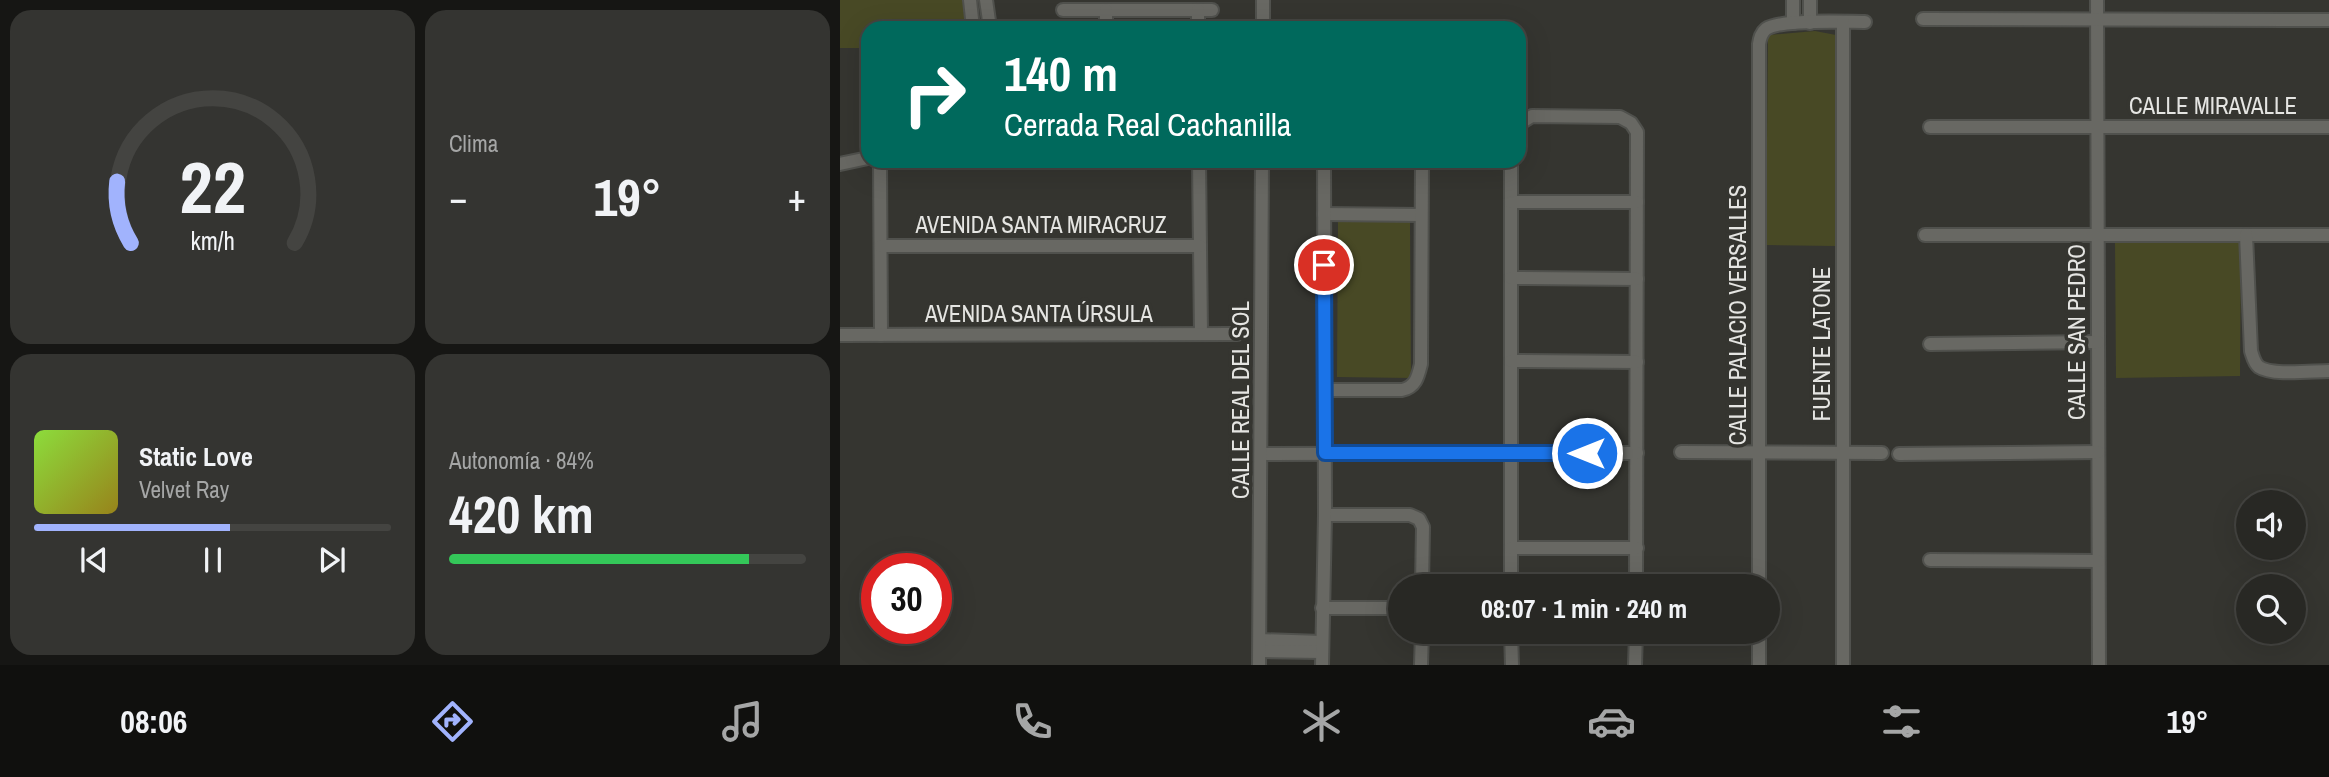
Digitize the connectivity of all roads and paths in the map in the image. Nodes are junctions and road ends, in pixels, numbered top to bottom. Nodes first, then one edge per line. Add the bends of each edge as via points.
1 (970, 0) edge
2 (986, 0) edge
3 (1263, 0) edge
4 (1793, 0) edge
5 (1810, 0) edge
6 (2096, 0) edge
7 (1063, 10) dead end
8 (1106, 10) junction
9 (1923, 19) dead end
10 (2096, 20) junction
11 (2329, 20) edge
12 (973, 21) edge
13 (989, 21) edge
14 (1107, 21) edge
15 (1201, 21) edge
16 (1262, 21) edge
17 (1843, 22) junction
18 (1865, 22) dead end
19 (1793, 23) junction
20 (1810, 23) junction
21 (1526, 120) edge
22 (2097, 126) junction
23 (1930, 127) dead end
24 (2329, 127) edge
25 (861, 160) edge
26 (840, 164) edge
27 (880, 168) edge
28 (1199, 168) edge
29 (1262, 168) edge
30 (1324, 168) edge
31 (1422, 168) edge
32 (1511, 168) edge
33 (1511, 202) junction
34 (1637, 202) junction
35 (1324, 214) junction
36 (1421, 215) junction
37 (1925, 235) dead end
38 (2098, 235) junction
39 (2246, 235) junction
40 (2329, 235) edge
41 (881, 246) junction
42 (1200, 246) junction
43 (1511, 278) junction
44 (1637, 279) junction
45 (1201, 334) junction
46 (1237, 334) dead end
47 (840, 335) edge
48 (881, 335) junction
49 (2098, 342) junction
50 (1930, 344) dead end
51 (1511, 361) junction
52 (1637, 362) junction
53 (2329, 371) edge
54 (1324, 390) junction
55 (1681, 452) dead end
56 (1325, 453) junction
57 (1511, 453) junction
58 (1637, 453) junction
59 (1760, 453) junction
60 (1843, 453) junction
61 (1882, 453) dead end
62 (2098, 453) junction
63 (1262, 454) junction
64 (1899, 454) dead end
65 (1325, 515) junction
66 (1511, 548) junction
67 (1637, 548) junction
68 (1930, 560) dead end
69 (2098, 561) junction
70 (1422, 574) edge
71 (1511, 574) edge
72 (1636, 574) edge
73 (1759, 574) edge
74 (1322, 608) junction
75 (1388, 608) edge
76 (1422, 644) edge
77 (1511, 644) edge
78 (1636, 644) edge
79 (1759, 644) edge
80 (1260, 646) junction
81 (1322, 653) edge
82 (1259, 665) edge
83 (1422, 665) edge
84 (1512, 665) edge
85 (1635, 665) edge
86 (1759, 665) edge
87 (1843, 665) edge
88 (2099, 665) edge

1 - 12 street
2 - 13 street
3 - 16 street
4 - 19 street
5 - 20 street
6 - 10 street, CALLE SAN PEDRO
7 - 8 street
8 - 14 street
8 - 15 street via 1205,10
9 - 10 street
10 - 11 street
10 - 22 street, CALLE SAN PEDRO
17 - 18 street
17 - 20 street
17 - 60 street, FUENTE LATONE
19 - 20 street
19 - 59 street, CALLE PALACIO VERSALLES via 1768,28 1759,44
21 - 34 street via 1532,116 1626,119 1636,132
22 - 23 street, CALLE MIRAVALLE
22 - 24 street, CALLE MIRAVALLE
22 - 38 street, CALLE SAN PEDRO
25 - 26 street
27 - 41 street
28 - 42 street
29 - 63 street, CALLE REAL DEL SOL
30 - 35 street
31 - 36 street
32 - 33 street
33 - 34 street
33 - 43 street
34 - 44 street
35 - 36 street
35 - 54 street
36 - 54 street via 1421,364 1414,384 1402,390
37 - 38 street
38 - 39 street
38 - 49 street, CALLE SAN PEDRO
39 - 40 street
39 - 53 street via 2254,361 2270,372
41 - 42 street, AVENIDA SANTA MIRACRUZ
41 - 48 street
42 - 45 street
43 - 44 street
43 - 51 street
44 - 52 street
45 - 46 street, AVENIDA SANTA ÚRSULA
45 - 48 street, AVENIDA SANTA ÚRSULA
47 - 48 street, AVENIDA SANTA ÚRSULA
49 - 50 street
49 - 62 street, CALLE SAN PEDRO
51 - 52 street
51 - 57 street
52 - 58 street
54 - 56 street
55 - 59 street
56 - 57 street
56 - 63 street
56 - 65 street
57 - 58 street
57 - 66 street
58 - 67 street
59 - 60 street
59 - 73 street, CALLE PALACIO VERSALLES
60 - 61 street
60 - 87 street, FUENTE LATONE
62 - 64 street
62 - 69 street, CALLE SAN PEDRO
63 - 80 street, CALLE REAL DEL SOL
65 - 70 street via 1410,515 1419,519 1423,527
65 - 74 street
66 - 67 street
66 - 71 street
67 - 72 street
68 - 69 street
69 - 88 street, CALLE SAN PEDRO
74 - 75 street
74 - 81 street
76 - 83 street
77 - 84 street
78 - 85 street
79 - 86 street
80 - 81 street
80 - 82 street, CALLE REAL DEL SOL

